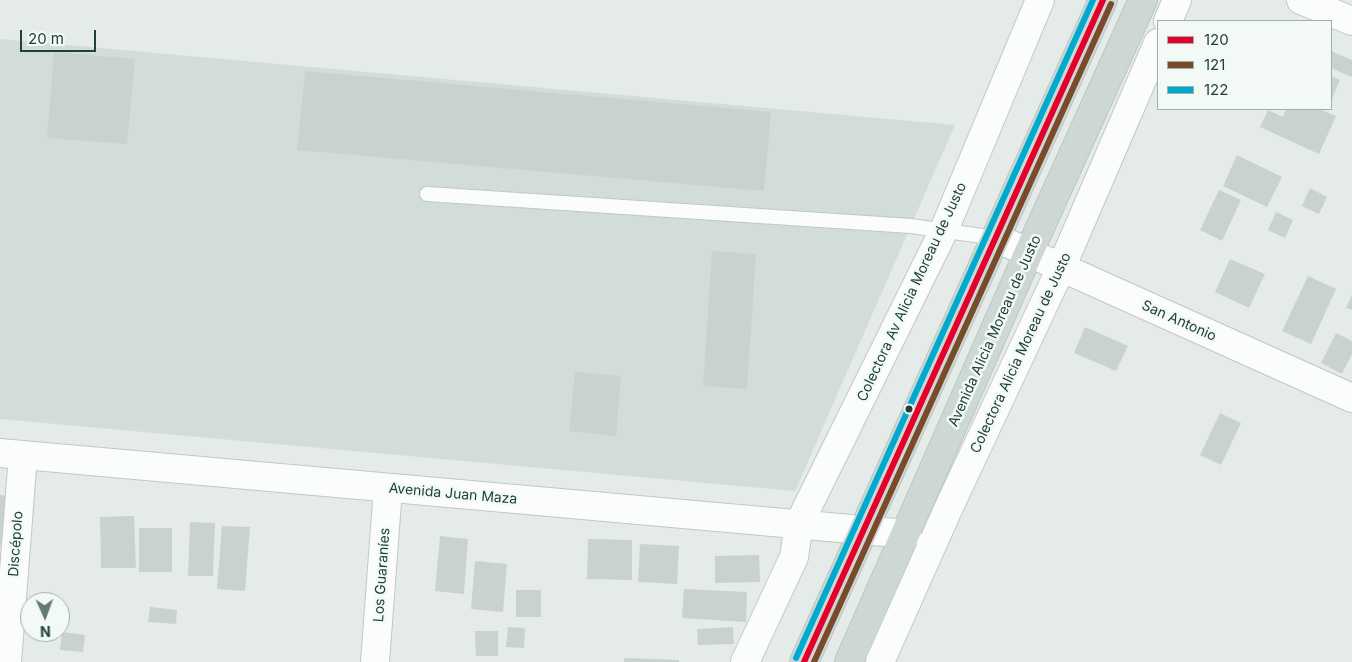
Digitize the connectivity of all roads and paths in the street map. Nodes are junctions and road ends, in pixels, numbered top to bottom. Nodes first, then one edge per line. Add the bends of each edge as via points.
1 (1040, 0) edge
2 (1104, 0) edge
3 (1144, 0) edge
4 (1177, 0) edge
5 (1300, 0) edge
6 (1168, 20) edge
7 (1352, 22) edge
8 (1157, 45) edge
9 (427, 194) dead end
10 (944, 230) junction
11 (1011, 245) junction
12 (1061, 268) junction
13 (1352, 398) edge
14 (12, 454) edge
15 (388, 488) junction
16 (799, 524) junction
17 (863, 530) junction
18 (907, 534) junction
19 (7, 662) edge
20 (376, 662) edge
21 (746, 662) edge
22 (804, 662) edge
23 (849, 662) edge
24 (880, 662) edge

1 - 10 street, Colectora Av Alicia Moreau de Justo
2 - 11 main road, Avenida Alicia Moreau de Justo
3 - 11 main road, Avenida Alicia Moreau de Justo
4 - 6 street
5 - 7 street
8 - 12 street, Colectora Alicia Moreau de Justo
9 - 10 lane
10 - 11 lane
10 - 16 street, Colectora Av Alicia Moreau de Justo
11 - 12 street, San Antonio
11 - 17 main road, Avenida Alicia Moreau de Justo
11 - 18 main road, Avenida Alicia Moreau de Justo
12 - 13 street, San Antonio
12 - 24 street, Colectora Alicia Moreau de Justo
14 - 15 street, Avenida Juan Maza
14 - 19 street, Discépolo
15 - 16 street, Avenida Juan Maza
15 - 20 street, Los Guaraníes
16 - 17 street, Avenida Juan Maza
16 - 21 street via 794,557
17 - 18 street, Avenida Juan Maza
17 - 22 main road, Avenida Alicia Moreau de Justo
18 - 23 main road, Avenida Alicia Moreau de Justo

